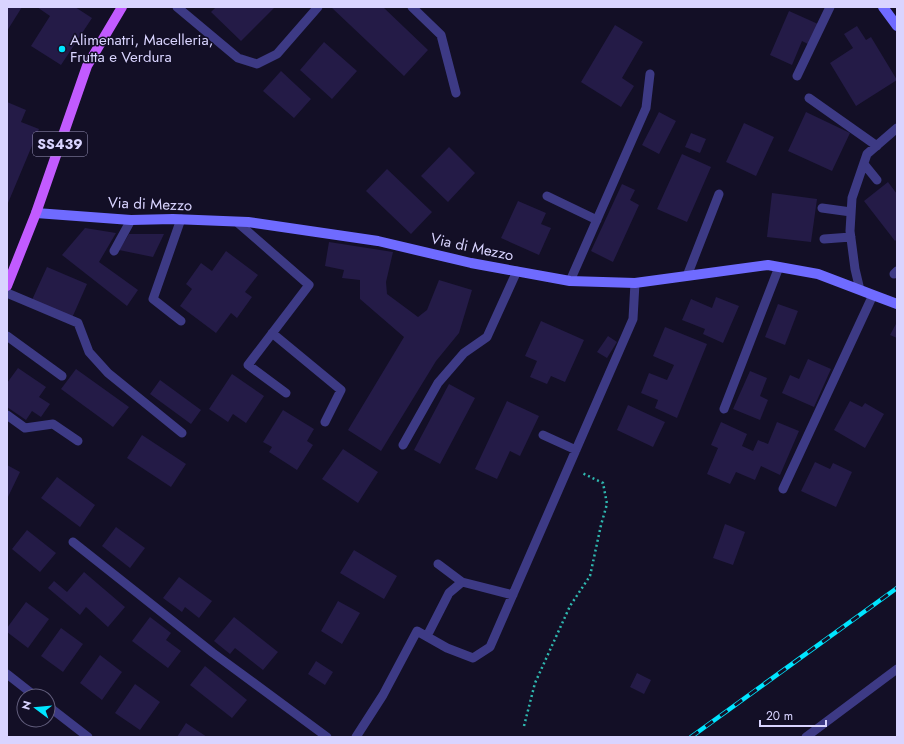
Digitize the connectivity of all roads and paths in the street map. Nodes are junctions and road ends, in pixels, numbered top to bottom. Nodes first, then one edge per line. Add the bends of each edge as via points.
1 (122, 7) edge
2 (178, 7) edge
3 (318, 7) edge
4 (412, 7) edge
5 (830, 7) edge
6 (883, 7) edge
7 (896, 22) edge
8 (650, 74) dead end
9 (797, 76) dead end
10 (456, 94) dead end
11 (809, 98) dead end
12 (897, 128) edge
13 (877, 146) junction
14 (864, 164) junction
15 (878, 180) dead end
16 (719, 194) dead end
17 (547, 196) dead end
18 (822, 208) dead end
19 (851, 212) junction
20 (36, 213) junction
21 (181, 219) junction
22 (131, 220) junction
23 (596, 220) junction
24 (237, 222) junction
25 (851, 237) junction
26 (824, 239) dead end
27 (114, 251) dead end
28 (778, 267) junction
29 (517, 271) junction
30 (687, 276) junction
31 (570, 281) junction
32 (636, 283) junction
33 (7, 286) edge
34 (860, 290) junction
35 (7, 293) edge
36 (873, 295) junction
37 (897, 304) edge
38 (181, 321) dead end
39 (272, 333) junction
40 (7, 336) edge
41 (62, 376) dead end
42 (286, 393) dead end
43 (724, 410) dead end
44 (7, 415) edge
45 (325, 422) dead end
46 (182, 433) dead end
47 (543, 435) dead end
48 (78, 441) dead end
49 (403, 445) dead end
50 (576, 450) junction
51 (569, 466) junction
52 (782, 489) dead end
53 (73, 542) dead end
54 (438, 564) dead end
55 (462, 582) junction
56 (513, 595) junction
57 (427, 636) junction
58 (897, 669) edge
59 (7, 674) edge
60 (25, 688) edge
61 (56, 712) edge
62 (524, 726) dead end
63 (88, 737) edge
64 (327, 737) edge
65 (356, 737) edge
66 (806, 737) edge

1 - 20 main road, SS439 via 87,66
2 - 3 lane via 238,58 257,64 277,54
4 - 10 lane via 441,34
5 - 9 lane
6 - 7 street
8 - 23 lane via 646,108
11 - 13 lane
12 - 13 lane
13 - 14 lane via 867,154
14 - 15 lane
14 - 19 lane via 852,198
16 - 30 lane
17 - 23 lane
18 - 19 lane
19 - 25 lane
20 - 22 street, Via di Mezzo
20 - 33 main road, SS439
21 - 22 street, Via di Mezzo
21 - 24 street, Via di Mezzo
21 - 38 lane via 153,299
22 - 27 lane
23 - 31 lane
24 - 29 street, Via di Mezzo via 378,241
24 - 39 lane via 309,285
25 - 26 lane
25 - 34 lane
28 - 30 street, Via di Mezzo via 768,265
28 - 34 street, Via di Mezzo via 818,274
28 - 43 lane
29 - 31 street, Via di Mezzo
29 - 49 lane via 487,337 464,354 438,383
30 - 32 street, Via di Mezzo
31 - 32 street, Via di Mezzo
32 - 50 lane via 633,319
34 - 36 street, Via di Mezzo
35 - 46 lane via 78,324 89,352 108,373
36 - 37 street, Via di Mezzo
36 - 52 lane
39 - 42 lane via 248,364
39 - 45 lane via 341,390
40 - 41 lane
44 - 48 lane via 25,428 53,424
47 - 50 lane
50 - 51 lane
51 - 56 lane
51 - 62 path via 602,483 606,504 590,576 570,606 535,683
53 - 64 lane via 213,653
54 - 55 lane
55 - 56 lane
55 - 57 lane via 449,593
56 - 57 lane via 490,646 474,658
57 - 65 lane via 417,631 383,695
58 - 66 lane
59 - 60 lane
61 - 63 lane

